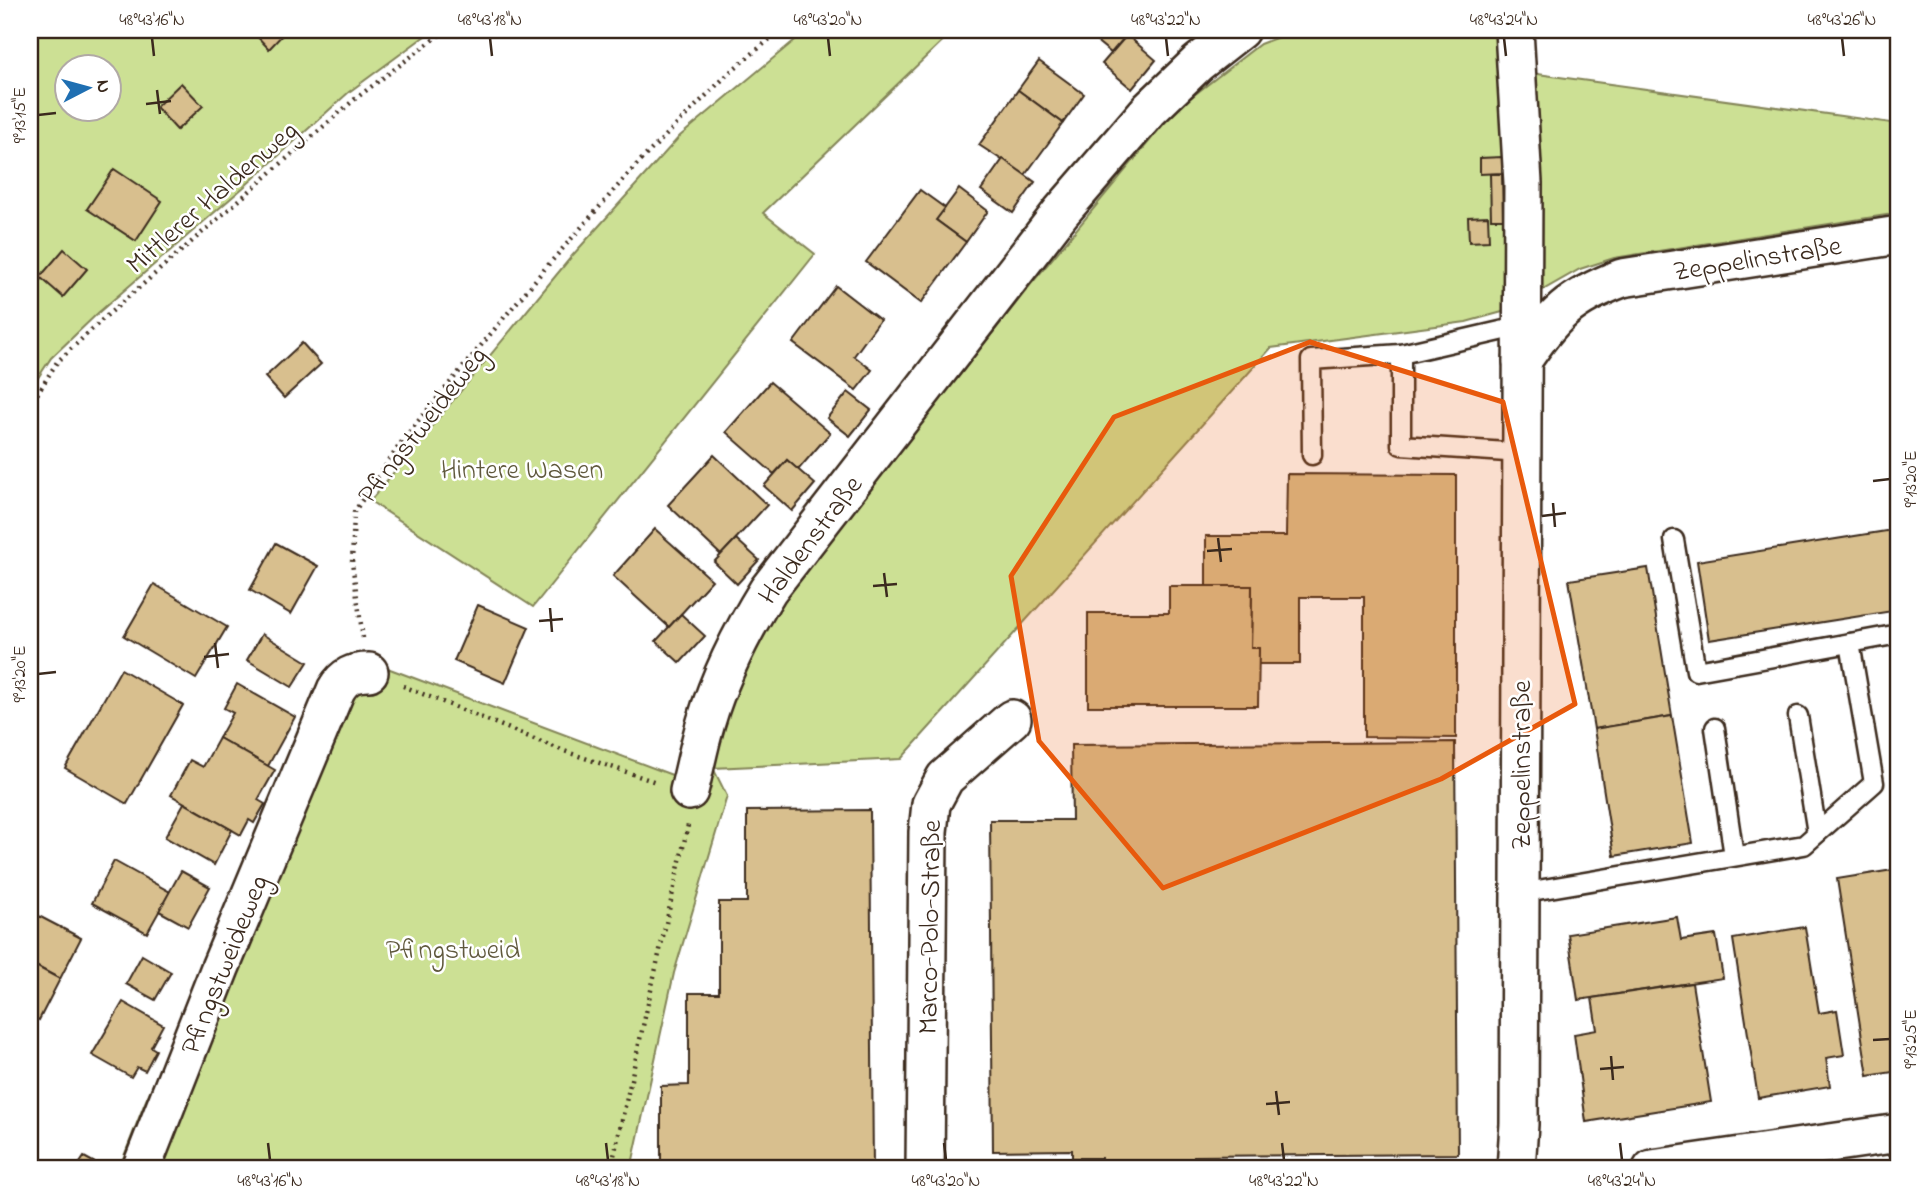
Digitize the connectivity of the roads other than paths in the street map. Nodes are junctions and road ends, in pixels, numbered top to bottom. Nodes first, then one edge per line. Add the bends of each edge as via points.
1 (1240, 30) edge
2 (1514, 30) edge
3 (1899, 234) edge
4 (1522, 344) junction
5 (1401, 354) junction
6 (1522, 453) junction
7 (1312, 455) dead end
8 (1674, 540) dead end
9 (1899, 634) edge
10 (1850, 643) junction
11 (369, 672) road end
12 (1798, 716) dead end
13 (1012, 719) dead end
14 (1716, 728) dead end
15 (689, 791) road end
16 (1817, 833) junction
17 (1734, 856) junction
18 (1520, 893) junction
19 (1899, 1133) edge
20 (141, 1169) edge
21 (925, 1169) edge
22 (1516, 1169) edge
23 (1652, 1169) edge

1 - 15 street, Haldenstraße via 1174,85 1076,194 768,590 724,671
2 - 4 street, Zeppelinstraße via 1523,183
3 - 4 street, Zeppelinstraße via 1622,278 1569,304
4 - 5 lane
4 - 6 street, Zeppelinstraße
5 - 6 lane via 1401,445
5 - 7 lane via 1311,360
6 - 18 street, Zeppelinstraße
8 - 10 lane via 1696,671
9 - 10 lane
10 - 16 lane via 1874,783
11 - 20 street, Pfingstweideweg via 349,675 336,690
12 - 16 lane
13 - 21 street, Marco-Polo-Straße via 945,778 931,804
14 - 17 lane
16 - 17 lane via 1804,845
17 - 18 lane
18 - 22 street, Zeppelinstraße
19 - 23 street

